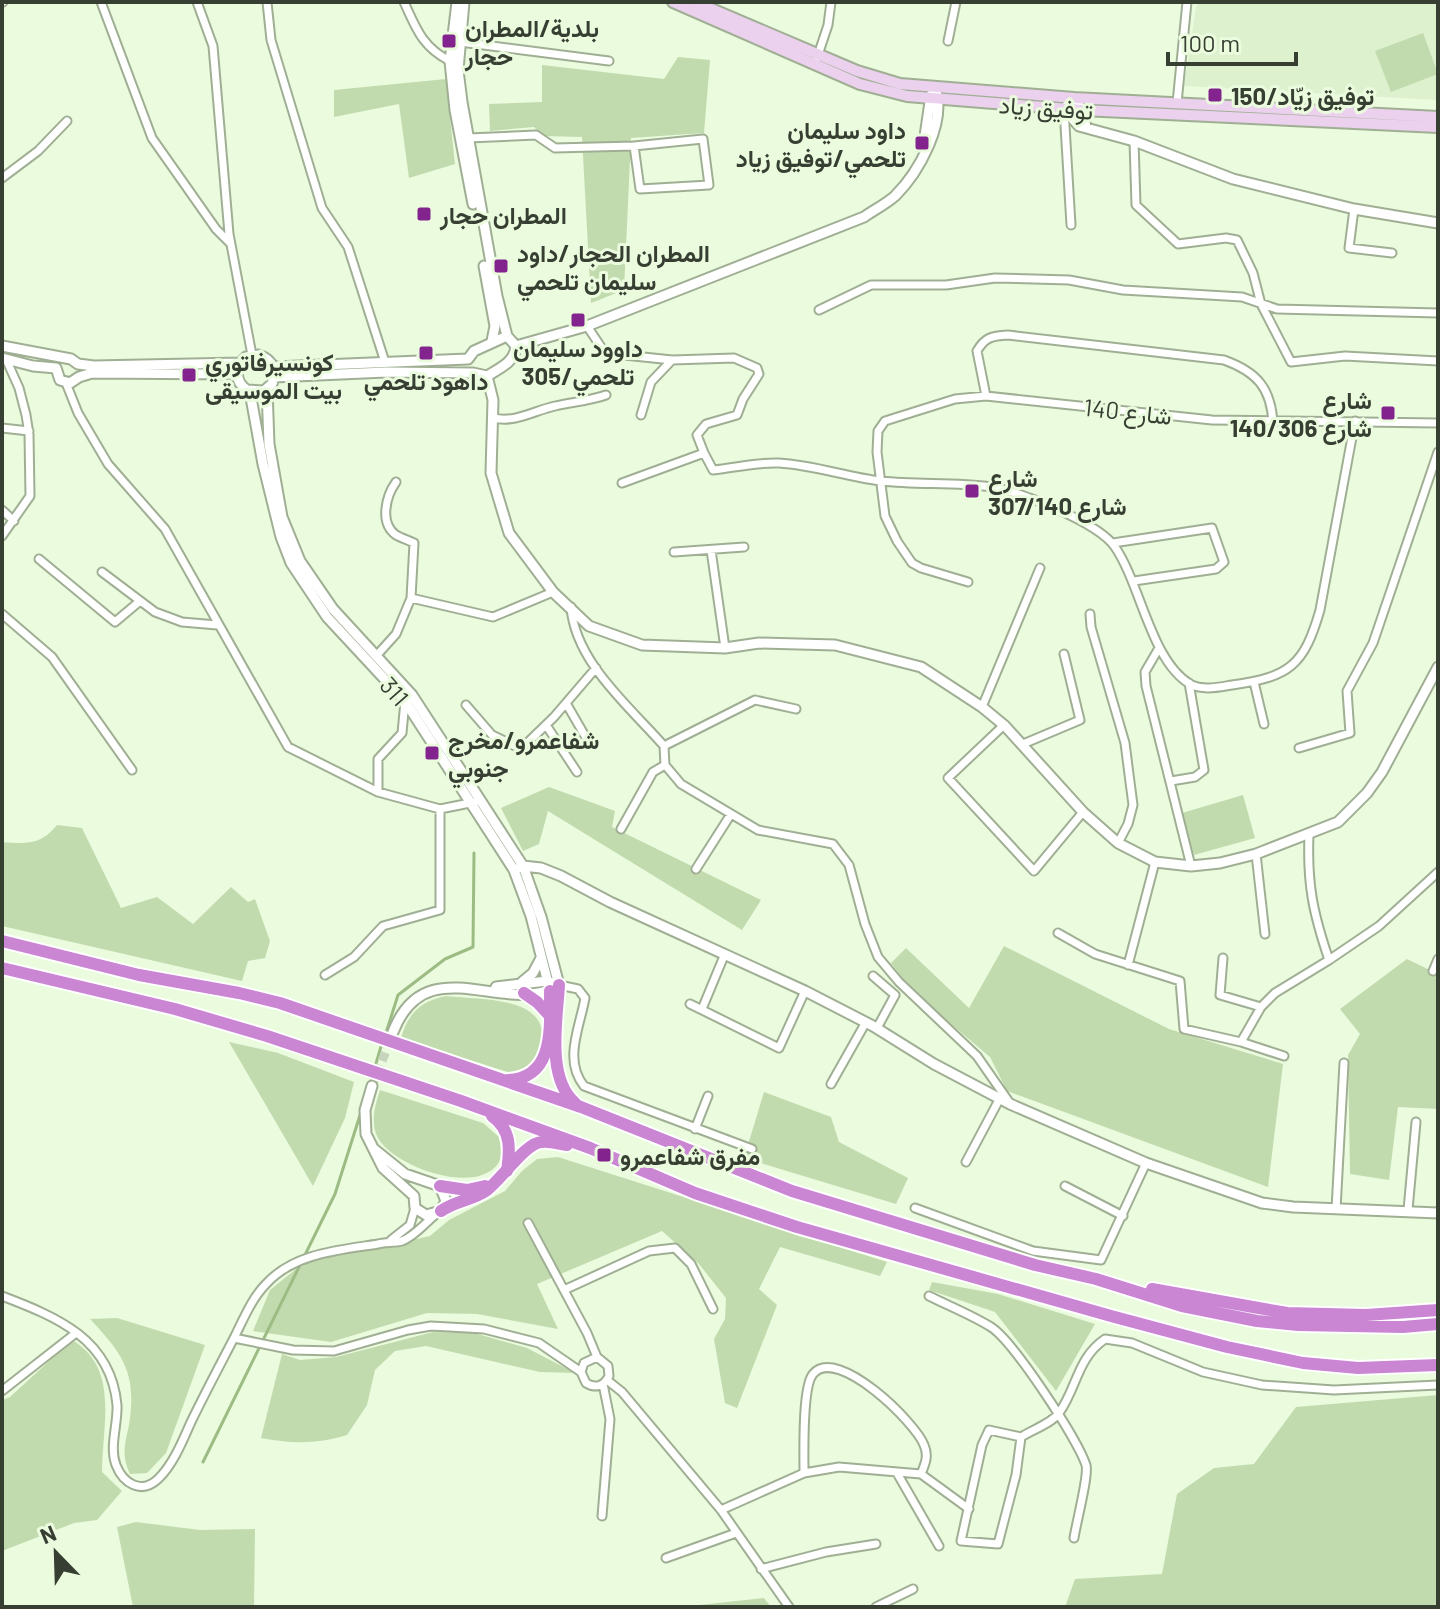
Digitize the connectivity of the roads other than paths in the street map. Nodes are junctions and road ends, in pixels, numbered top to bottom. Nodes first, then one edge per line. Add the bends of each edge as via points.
1 (101, 2) edge
2 (197, 2) edge
3 (267, 2) edge
4 (404, 2) edge
5 (457, 2) edge
6 (464, 2) edge
7 (673, 2) edge
8 (695, 2) edge
9 (831, 2) edge
10 (956, 2) edge
11 (1187, 2) edge
12 (948, 41) dead end
13 (460, 42) junction
14 (816, 59) junction
15 (450, 61) junction
16 (609, 61) dead end
17 (934, 95) junction
18 (1074, 98) junction
19 (1177, 103) junction
20 (1064, 109) junction
21 (1082, 110) junction
22 (1438, 117) edge
23 (67, 121) dead end
24 (1086, 127) junction
25 (1438, 127) edge
26 (468, 138) junction
27 (1134, 141) junction
28 (634, 146) junction
29 (2, 178) edge
30 (1354, 209) junction
31 (1438, 223) edge
32 (1071, 225) dead end
33 (231, 243) junction
34 (1392, 253) dead end
35 (1261, 304) junction
36 (819, 310) dead end
37 (1438, 313) edge
38 (587, 326) junction
39 (507, 336) junction
40 (492, 341) junction
41 (2, 346) edge
42 (516, 346) junction
43 (252, 355) junction
44 (4, 359) edge
45 (65, 359) junction
46 (468, 359) junction
47 (672, 360) junction
48 (1438, 361) edge
49 (385, 362) junction
50 (240, 363) junction
51 (78, 364) junction
52 (56, 368) junction
53 (274, 372) junction
54 (473, 373) junction
55 (236, 374) junction
56 (487, 376) junction
57 (79, 377) junction
58 (66, 383) junction
59 (267, 389) junction
60 (250, 392) junction
61 (606, 395) dead end
62 (986, 396) junction
63 (641, 415) dead end
64 (493, 418) junction
65 (1355, 421) junction
66 (1273, 423) junction
67 (1438, 423) edge
68 (2, 428) edge
69 (29, 431) junction
70 (1438, 452) edge
71 (704, 453) junction
72 (882, 481) junction
73 (396, 482) dead end
74 (622, 483) dead end
75 (2, 510) edge
76 (14, 521) junction
77 (2, 536) edge
78 (1113, 543) junction
79 (744, 547) dead end
80 (711, 550) junction
81 (674, 552) dead end
82 (39, 559) dead end
83 (1040, 568) dead end
84 (102, 572) dead end
85 (1134, 581) junction
86 (968, 582) dead end
87 (553, 592) junction
88 (411, 598) junction
89 (140, 601) junction
90 (571, 607) junction
91 (2, 614) edge
92 (1090, 614) dead end
93 (217, 625) junction
94 (725, 648) junction
95 (1159, 648) junction
96 (1064, 654) dead end
97 (377, 655) junction
98 (1438, 667) edge
99 (596, 668) junction
100 (1254, 682) junction
101 (1189, 683) junction
102 (405, 701) junction
103 (566, 703) junction
104 (466, 705) dead end
105 (982, 707) junction
106 (796, 709) dead end
107 (1264, 724) dead end
108 (546, 725) junction
109 (1004, 725) junction
110 (585, 736) dead end
111 (1023, 744) junction
112 (664, 746) junction
113 (1299, 748) dead end
114 (665, 765) junction
115 (132, 770) dead end
116 (577, 772) dead end
117 (1171, 781) junction
118 (378, 792) junction
119 (476, 802) junction
120 (440, 809) junction
121 (1083, 812) junction
122 (731, 814) junction
123 (621, 829) dead end
124 (1309, 835) junction
125 (1118, 843) junction
126 (1256, 854) junction
127 (1155, 862) junction
128 (1191, 866) junction
129 (518, 868) junction
130 (696, 869) dead end
131 (1438, 872) edge
132 (1058, 933) dead end
133 (1265, 934) dead end
134 (2, 941) edge
135 (724, 956) junction
136 (541, 958) junction
137 (1223, 958) dead end
138 (1438, 959) edge
139 (1329, 960) junction
140 (1128, 965) junction
141 (2, 968) edge
142 (1433, 971) dead end
143 (325, 975) dead end
144 (873, 976) dead end
145 (552, 986) junction
146 (520, 989) junction
147 (805, 991) junction
148 (690, 1004) dead end
149 (1261, 1007) junction
150 (702, 1009) junction
151 (550, 1016) junction
152 (866, 1022) junction
153 (877, 1028) junction
154 (393, 1032) tunnel mouth
155 (1241, 1042) junction
156 (1284, 1056) dead end
157 (1344, 1063) dead end
158 (499, 1080) junction
159 (831, 1084) dead end
160 (372, 1086) tunnel mouth
161 (708, 1096) dead end
162 (1000, 1098) junction
163 (461, 1101) junction
164 (1010, 1104) junction
165 (581, 1107) junction
166 (1416, 1122) dead end
167 (695, 1129) junction
168 (590, 1148) junction
169 (374, 1149) junction
170 (752, 1149) dead end
171 (966, 1162) dead end
172 (1146, 1163) junction
173 (507, 1173) junction
174 (434, 1184) junction
175 (492, 1186) junction
176 (1065, 1186) dead end
177 (414, 1196) junction
178 (415, 1208) junction
179 (915, 1208) dead end
180 (1336, 1209) junction
181 (1408, 1210) junction
182 (438, 1213) junction
183 (1438, 1213) edge
184 (1123, 1216) junction
185 (528, 1223) dead end
186 (387, 1242) junction
187 (1096, 1279) junction
188 (564, 1290) junction
189 (2, 1296) edge
190 (929, 1296) dead end
191 (713, 1309) dead end
192 (1438, 1310) edge
193 (1438, 1324) edge
194 (76, 1333) junction
195 (234, 1338) junction
196 (597, 1357) junction
197 (1438, 1365) edge
198 (581, 1372) junction
199 (605, 1382) junction
200 (1438, 1385) edge
201 (2, 1391) edge
202 (1058, 1415) junction
203 (1021, 1437) junction
204 (804, 1473) junction
205 (897, 1473) junction
206 (921, 1474) junction
207 (969, 1509) junction
208 (721, 1510) junction
209 (602, 1516) dead end
210 (736, 1533) junction
211 (1074, 1538) dead end
212 (876, 1544) dead end
213 (939, 1546) dead end
214 (666, 1558) dead end
215 (761, 1569) junction
216 (913, 1589) dead end
217 (789, 1607) edge
218 (876, 1607) edge

1 - 33 street via 152,138
2 - 33 street via 213,46
3 - 49 street via 271,40 322,208 348,247
4 - 15 street via 424,44
5 - 15 street
6 - 13 street
7 - 14 main road, توفيق زياد
8 - 14 main road, توفيق زياد
9 - 14 street
10 - 12 street
11 - 19 street
13 - 16 street
13 - 26 street via 458,70
14 - 17 main road, توفيق زياد
15 - 40 street via 495,326
17 - 18 main road, توفيق زياد
17 - 20 main road, توفيق زياد
17 - 38 street via 932,134 893,199 864,217
18 - 19 main road, توفيق زياد
18 - 20 street
18 - 21 street
19 - 22 main road, توفيق زياد
20 - 21 main road, توفيق زياد
20 - 24 street via 1072,121
20 - 32 street
21 - 24 street
21 - 25 main road, توفيق زياد
23 - 29 street
24 - 27 street
26 - 28 street via 536,135 555,148
26 - 39 street
27 - 30 street via 1233,179
27 - 35 street via 1136,205 1178,244 1237,240
28 - 28 street via 703,139 709,185 640,189
30 - 31 street
30 - 34 street via 1349,248
33 - 43 street
35 - 36 street via 1242,297 1123,290 1069,280 995,278 946,285 871,285
35 - 37 street via 1277,309
35 - 48 street via 1291,362 1345,356
38 - 42 street
38 - 47 street via 605,353
39 - 40 street
39 - 42 street
40 - 46 street
41 - 45 street
42 - 56 street via 508,363
43 - 50 street
43 - 53 street via 265,357
44 - 52 street
44 - 69 street via 19,388
45 - 51 street
45 - 52 street
46 - 49 street
46 - 54 street
47 - 63 street via 651,382
47 - 71 street via 734,358 757,368 759,374 737,415 706,424 697,435
49 - 53 street
50 - 51 street
50 - 55 street
51 - 57 street
52 - 58 street
53 - 54 street
53 - 59 street
54 - 56 street
55 - 57 street
55 - 60 street
56 - 64 street
57 - 58 street
58 - 93 street via 108,464 165,529
59 - 60 street
59 - 97 street, 311 via 269,444 282,517 300,561 333,609
60 - 102 street, 311 via 263,464 291,563 327,617
61 - 64 street via 513,420
62 - 66 street, شارع 140
62 - 66 street via 977,351 991,336 1008,335 1224,360 1252,374 1268,393
62 - 72 street, شارع 140 via 955,399 885,421 878,431
64 - 87 street via 491,473 509,533
65 - 66 street, شارع 140
65 - 67 street, شارع 140
65 - 100 street via 1312,638 1292,668
68 - 69 street
69 - 76 street via 30,496
70 - 113 street via 1373,643 1347,691 1350,733
71 - 72 street via 713,470 778,463
71 - 74 street
72 - 78 street via 993,487 1070,515
72 - 86 street, شارع 140 via 885,516 912,563
73 - 88 street via 386,501 387,521 393,533 414,543
75 - 76 street
76 - 77 street
78 - 85 street
78 - 85 street via 1212,528 1224,562 1216,569
79 - 80 street
80 - 81 street
80 - 94 street
82 - 89 street via 115,622
83 - 105 street
84 - 89 street
85 - 95 street
87 - 88 street via 493,617
87 - 90 street
88 - 97 street via 396,634
89 - 93 street via 182,622
90 - 94 street via 589,626 642,645
90 - 99 street via 573,626
91 - 115 street via 52,657
92 - 125 street via 1125,743 1133,805
93 - 118 street via 288,747
94 - 105 street via 759,643 835,645 921,667
95 - 101 street
95 - 117 street via 1145,672 1146,686
96 - 111 street via 1080,720
97 - 119 street, 311 via 412,695
98 - 124 street via 1367,793 1338,822
99 - 103 street
99 - 112 street
100 - 101 street via 1215,688
100 - 107 street
101 - 117 street via 1204,770
102 - 118 street via 402,733 378,759
102 - 119 street, 311
103 - 108 street
103 - 110 street
104 - 108 street via 492,735 521,749
105 - 109 street
106 - 112 street via 755,700
108 - 116 street
109 - 111 street
109 - 121 street via 948,778 1034,871
111 - 121 street
112 - 114 street
114 - 122 street via 681,784
114 - 123 street via 653,772
117 - 128 street
118 - 120 street
119 - 120 street
119 - 129 street, 311
120 - 143 street via 440,910 383,926 354,957
121 - 125 street
122 - 130 street
122 - 164 street via 758,830 833,844 849,865 878,957 977,1056
124 - 126 street
124 - 139 street via 1307,874
125 - 127 street
126 - 128 street
126 - 133 street
127 - 128 street
127 - 140 street
129 - 135 street via 541,868 561,876
129 - 136 street, 311
129 - 145 street, 311 via 541,917
131 - 139 street via 1379,926
132 - 140 street
134 - 158 highway via 262,998
135 - 147 street
135 - 150 street
136 - 145 street, 311
136 - 146 street
137 - 149 street via 1220,995
138 - 142 street
139 - 149 street
140 - 155 street via 1180,981 1184,1029
141 - 163 highway via 175,1009
144 - 153 street via 895,995
145 - 146 street
145 - 151 highway
145 - 165 highway via 557,1074 562,1088
145 - 167 street via 578,989 585,998 574,1049 574,1065 584,1086
146 - 151 highway
146 - 154 street via 425,993 405,1007
147 - 150 street via 779,1048
147 - 152 street
148 - 150 street
149 - 155 street
151 - 158 highway via 539,1069 523,1079
152 - 153 street
152 - 159 street
153 - 162 street
155 - 156 street
157 - 180 street
158 - 165 highway
160 - 169 street via 364,1119
161 - 167 street
162 - 164 street
162 - 171 street
163 - 168 highway
163 - 173 highway via 502,1124 510,1150
164 - 172 street
165 - 187 highway via 792,1191
166 - 181 street
167 - 170 street
168 - 173 highway via 531,1144
168 - 197 highway via 695,1193 797,1227 1227,1347 1358,1368
169 - 174 street via 405,1174
169 - 177 street via 383,1168
172 - 180 street via 1262,1203
172 - 184 street
173 - 175 highway
174 - 175 highway via 467,1190
174 - 177 street via 418,1187
174 - 182 street via 446,1201
175 - 182 highway
176 - 184 street
177 - 178 street
178 - 182 street via 426,1215
178 - 186 street via 410,1225
179 - 184 street via 1033,1251 1101,1260
180 - 181 street
181 - 183 street
182 - 186 street via 409,1237
185 - 188 street
186 - 195 street via 308,1258 280,1272 265,1284
187 - 192 highway via 1287,1313
187 - 193 highway via 1182,1306 1257,1321 1363,1327
188 - 191 street via 649,1251 675,1248 691,1264
188 - 196 street
189 - 194 street
190 - 202 street via 1003,1337
194 - 195 street via 90,1342 109,1373 117,1406 114,1459 122,1477 135,1487 157,1480 182,1443
194 - 201 street
195 - 198 street via 293,1350 334,1351 408,1330 458,1326 539,1343
196 - 198 street via 584,1363
196 - 199 street via 608,1366
198 - 199 street via 590,1385
199 - 208 street via 622,1392
199 - 209 street via 610,1419
200 - 202 street via 1334,1390 1262,1385 1203,1372 1132,1343 1105,1339 1081,1364
202 - 203 street
202 - 211 street via 1087,1467
203 - 207 street via 989,1430
203 - 207 street via 998,1544 961,1541
204 - 205 street via 839,1467
204 - 206 street via 809,1381 826,1368 848,1373 873,1388 919,1434 927,1458
204 - 208 street
205 - 206 street
205 - 213 street
206 - 207 street
208 - 210 street
210 - 214 street
210 - 215 street
212 - 215 street
215 - 217 street
216 - 218 street

